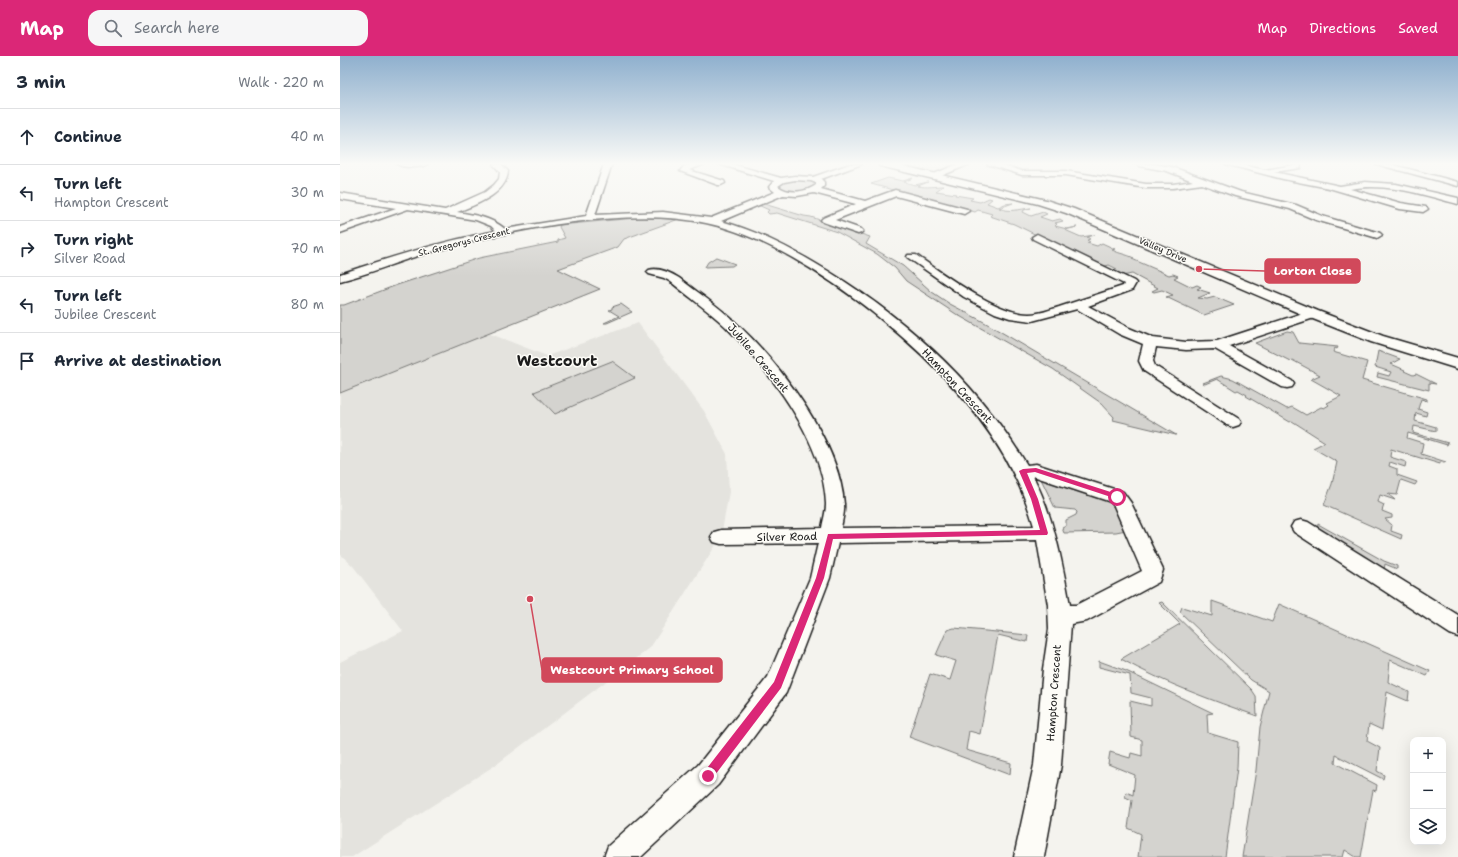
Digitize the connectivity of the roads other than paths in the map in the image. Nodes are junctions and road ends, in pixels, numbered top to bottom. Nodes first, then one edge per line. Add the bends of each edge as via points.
1 (377, 201) edge
2 (473, 201) edge
3 (596, 201) edge
4 (760, 201) edge
5 (855, 201) edge
6 (872, 201) edge
7 (930, 201) edge
8 (1039, 201) edge
9 (1269, 201) edge
10 (1384, 201) edge
11 (865, 204) junction
12 (408, 206) junction
13 (1423, 209) dead end
14 (964, 211) dead end
15 (448, 212) junction
16 (590, 218) junction
17 (713, 221) junction
18 (340, 230) edge
19 (858, 231) dead end
20 (503, 232) junction
21 (1377, 235) dead end
22 (1037, 237) dead end
23 (912, 257) dead end
24 (653, 272) dead end
25 (340, 278) edge
26 (1078, 305) junction
27 (1313, 314) junction
28 (1150, 342) junction
29 (1218, 345) junction
30 (1458, 364) edge
31 (1287, 384) dead end
32 (1233, 422) dead end
33 (1023, 471) junction
34 (1301, 527) dead end
35 (1045, 533) junction
36 (830, 536) junction
37 (721, 537) dead end
38 (1060, 616) junction
39 (1458, 627) edge
40 (618, 857) edge
41 (1030, 857) edge

1 - 12 street
2 - 15 street
3 - 16 street
4 - 17 street
5 - 11 street
6 - 11 street
7 - 14 street
8 - 27 street, Valley Drive via 1070,211
9 - 21 street
10 - 13 street
11 - 19 street via 826,220
12 - 15 street
12 - 18 street
15 - 20 street via 486,220
16 - 17 street, St. Gregorys Crescent via 661,215
16 - 20 street, St. Gregorys Crescent
17 - 33 street, Hampton Crescent via 775,245 818,269 858,295 899,328 943,368 976,403
20 - 25 street, St. Gregorys Crescent via 425,251
22 - 26 street via 1130,283 1128,288
23 - 26 street via 975,297 1009,314 1029,318
24 - 36 street, Jubilee Crescent via 675,280 720,315 751,346 786,389 813,432 830,475 835,505
26 - 28 street via 1124,331
27 - 29 street
27 - 30 street, Valley Drive via 1377,339
28 - 29 street via 1186,346
28 - 32 street via 1146,361 1149,368
29 - 31 street
33 - 35 street, Hampton Crescent
33 - 38 street via 1036,470 1117,497 1153,570 1152,576 1079,614
34 - 39 street
35 - 36 street, Silver Road
35 - 38 street, Hampton Crescent
36 - 37 street, Silver Road
36 - 40 street, Jubilee Crescent via 820,578 777,685 708,776
38 - 41 street, Hampton Crescent via 1049,754

